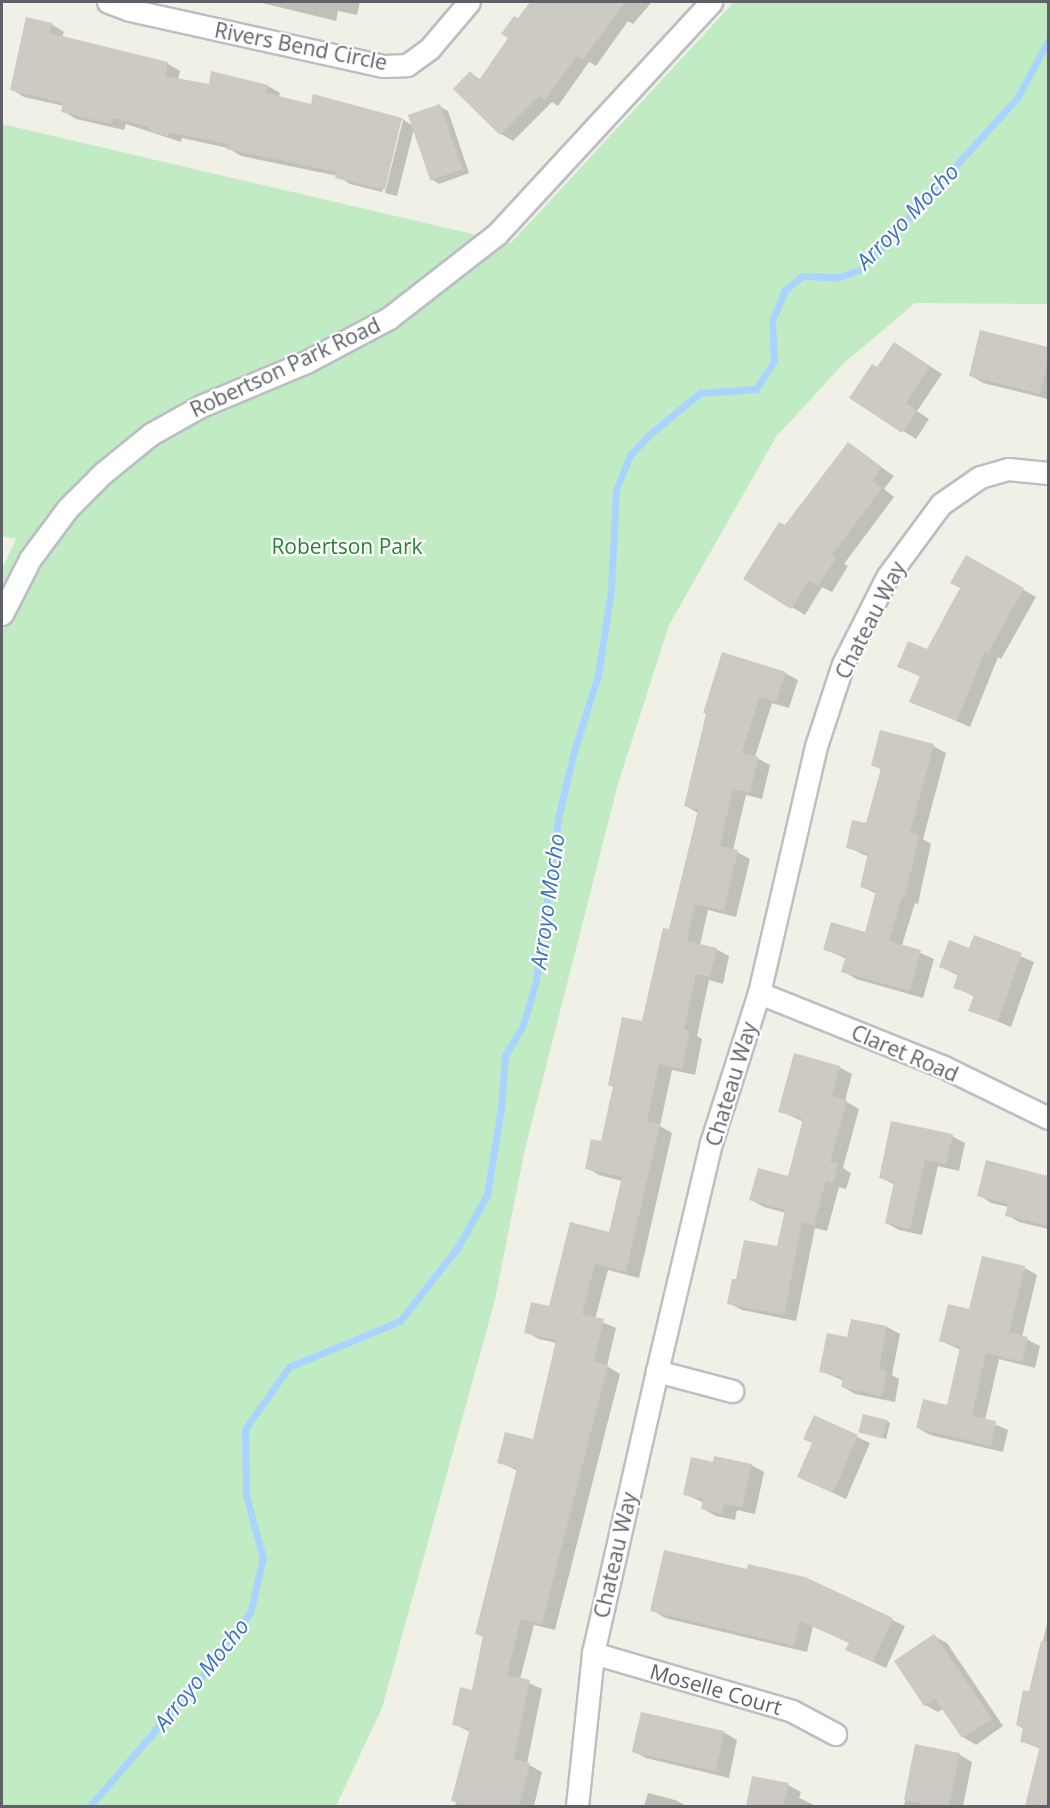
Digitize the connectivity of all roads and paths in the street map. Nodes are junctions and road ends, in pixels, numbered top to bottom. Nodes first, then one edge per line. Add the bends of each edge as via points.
1 (108, 2) edge
2 (469, 2) edge
3 (711, 2) edge
4 (1048, 473) edge
5 (2, 614) edge
6 (759, 993) junction
7 (1048, 1118) edge
8 (657, 1371) junction
9 (732, 1391) dead end
10 (593, 1653) junction
11 (835, 1734) dead end
12 (577, 1806) edge

1 - 2 street, Rivers Bend Circle via 382,66 408,65 430,48
3 - 5 street, Robertson Park Road via 496,234 389,318 306,362 201,406 151,434 103,474 67,509 30,559
4 - 6 street, Chateau Way via 1008,469 980,477 941,504 887,577 843,664 816,746
6 - 7 street, Claret Road via 944,1067
6 - 8 street, Chateau Way via 711,1143
8 - 9 street
8 - 10 street, Chateau Way
10 - 11 street, Moselle Court via 792,1711
10 - 12 street, Chateau Way

